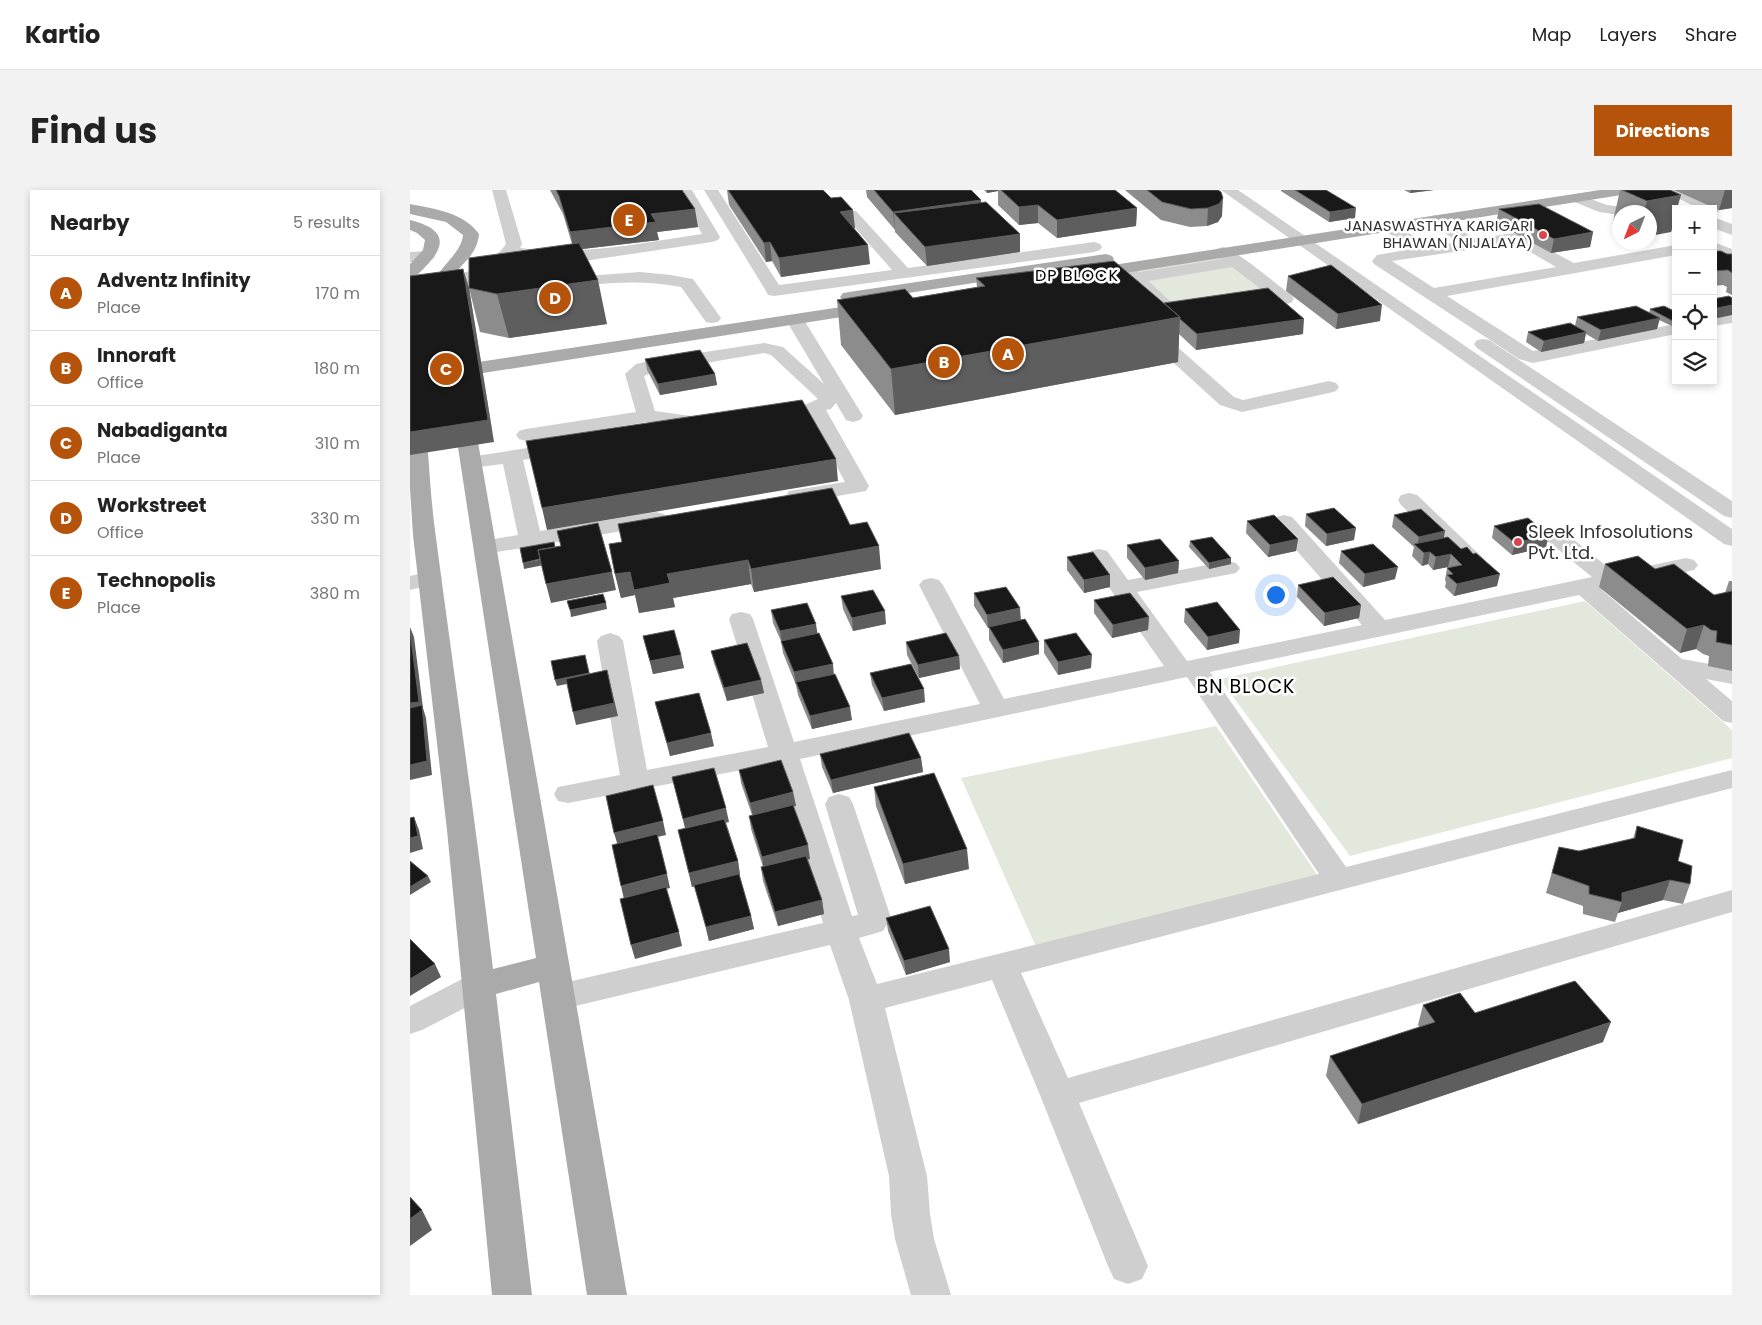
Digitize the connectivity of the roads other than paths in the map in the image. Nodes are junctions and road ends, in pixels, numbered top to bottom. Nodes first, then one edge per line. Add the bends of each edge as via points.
1 (685, 190) edge
2 (711, 190) edge
3 (1228, 190) edge
4 (1253, 190) edge
5 (1628, 190) edge
6 (504, 191) edge
7 (1571, 194) edge
8 (1667, 194) edge
9 (1681, 205) edge
10 (1701, 205) edge
11 (1518, 207) junction
12 (410, 209) edge
13 (1612, 210) edge
14 (1717, 211) edge
15 (851, 214) dead end
16 (1732, 218) edge
17 (1435, 220) junction
18 (1547, 221) edge
19 (1717, 224) edge
20 (410, 225) edge
21 (1389, 227) junction
22 (1732, 230) edge
23 (1306, 235) junction
24 (1732, 241) edge
25 (1472, 244) junction
26 (1672, 245) edge
27 (1717, 245) edge
28 (1094, 247) dead end
29 (1601, 247) dead end
30 (1717, 248) edge
31 (510, 251) junction
32 (1427, 251) junction
33 (1672, 251) edge
34 (1732, 255) edge
35 (427, 256) junction
36 (1033, 256) junction
37 (410, 257) edge
38 (1230, 257) junction
39 (1572, 269) junction
40 (410, 273) edge
41 (904, 273) junction
42 (1129, 273) junction
43 (1086, 274) junction
44 (547, 285) edge
45 (1102, 288) edge
46 (774, 291) junction
47 (439, 294) junction
48 (1431, 294) junction
49 (462, 297) edge
50 (1226, 308) edge
51 (1197, 312) edge
52 (789, 313) junction
53 (712, 318) junction
54 (1732, 318) edge
55 (1717, 320) edge
56 (444, 321) edge
57 (1139, 322) edge
58 (1672, 330) edge
59 (429, 367) edge
60 (1329, 387) dead end
61 (647, 416) junction
62 (853, 416) dead end
63 (740, 420) junction
64 (489, 448) junction
65 (782, 499) edge
66 (1409, 500) dead end
67 (1732, 511) edge
68 (676, 516) edge
69 (1284, 522) edge
70 (1538, 536) edge
71 (417, 537) edge
72 (1732, 539) edge
73 (532, 540) junction
74 (485, 547) junction
75 (1099, 556) edge
76 (1686, 565) dead end
77 (1228, 568) dead end
78 (1609, 580) junction
79 (420, 581) edge
80 (931, 585) dead end
81 (1583, 586) junction
82 (1121, 588) junction
83 (1514, 600) junction
84 (741, 619) dead end
85 (1378, 628) junction
86 (610, 640) dead end
87 (1675, 665) junction
88 (1186, 668) junction
89 (1732, 676) edge
90 (995, 707) junction
91 (1732, 715) edge
92 (784, 753) junction
93 (1732, 779) edge
94 (635, 781) junction
95 (568, 794) dead end
96 (839, 804) dead end
97 (1339, 880) junction
98 (1732, 901) edge
99 (841, 932) junction
100 (1002, 966) junction
101 (556, 981) junction
102 (478, 986) junction
103 (866, 1000) junction
104 (410, 1021) edge
105 (1058, 1095) junction
106 (1128, 1266) dead end
107 (512, 1295) edge
108 (607, 1295) edge
109 (931, 1295) edge

1 - 31 street via 712,237 584,256 545,256
2 - 46 street
3 - 23 street
4 - 23 street
5 - 7 main road
6 - 31 street via 514,244
7 - 11 main road
7 - 13 street
7 - 23 main road
8 - 9 street
8 - 10 street
11 - 17 main road
11 - 18 street
12 - 47 main road via 454,219 471,234 470,245 447,272
14 - 16 street
15 - 41 street
17 - 21 main road
17 - 25 street
19 - 22 street
20 - 35 main road via 423,229 434,239
21 - 23 main road
21 - 32 street
23 - 36 main road
23 - 38 main road
23 - 67 street
23 - 72 street
24 - 27 street
25 - 32 street
25 - 39 street via 1516,238
26 - 29 street via 1622,250
28 - 36 street
30 - 34 street
31 - 47 street
32 - 48 street via 1380,261
33 - 39 street
35 - 37 street
35 - 40 main road
36 - 41 street
36 - 52 main road
38 - 42 main road
38 - 50 street via 1285,299
39 - 48 street
41 - 46 street
42 - 43 main road
42 - 51 street via 1176,315
43 - 45 street
43 - 52 main road
44 - 53 street via 604,277 674,280 687,283
46 - 52 street
47 - 49 street
47 - 56 main road
48 - 58 street via 1526,356
52 - 53 main road
52 - 59 main road
52 - 62 street
53 - 59 main road
54 - 55 street
57 - 60 street via 1234,405
59 - 64 main road
59 - 71 main road via 415,404
61 - 63 street via 698,424
61 - 63 street via 634,374 638,370 764,348 777,351 829,400 815,408
61 - 64 street
63 - 64 street
63 - 65 street via 816,410 858,486
64 - 73 street
64 - 74 main road
66 - 83 street
68 - 73 street
69 - 85 street
70 - 78 street via 1554,535
71 - 79 main road
73 - 74 street
74 - 101 main road
75 - 82 street
76 - 78 street
77 - 82 street
78 - 81 street
79 - 102 main road via 462,830
80 - 90 street
81 - 83 street
81 - 87 street
82 - 88 street
83 - 85 street
84 - 92 street
85 - 88 street
86 - 94 street
87 - 89 street
87 - 91 street
88 - 90 street
88 - 97 street
90 - 92 street
92 - 94 street
92 - 99 street
93 - 97 street
94 - 95 street
96 - 99 street via 875,918 872,923
97 - 100 street
98 - 105 street
99 - 101 street
99 - 103 street
100 - 103 street
100 - 105 street
101 - 102 main road
101 - 108 main road
102 - 104 street
102 - 107 main road
103 - 109 street via 908,1176 916,1250
105 - 106 street

